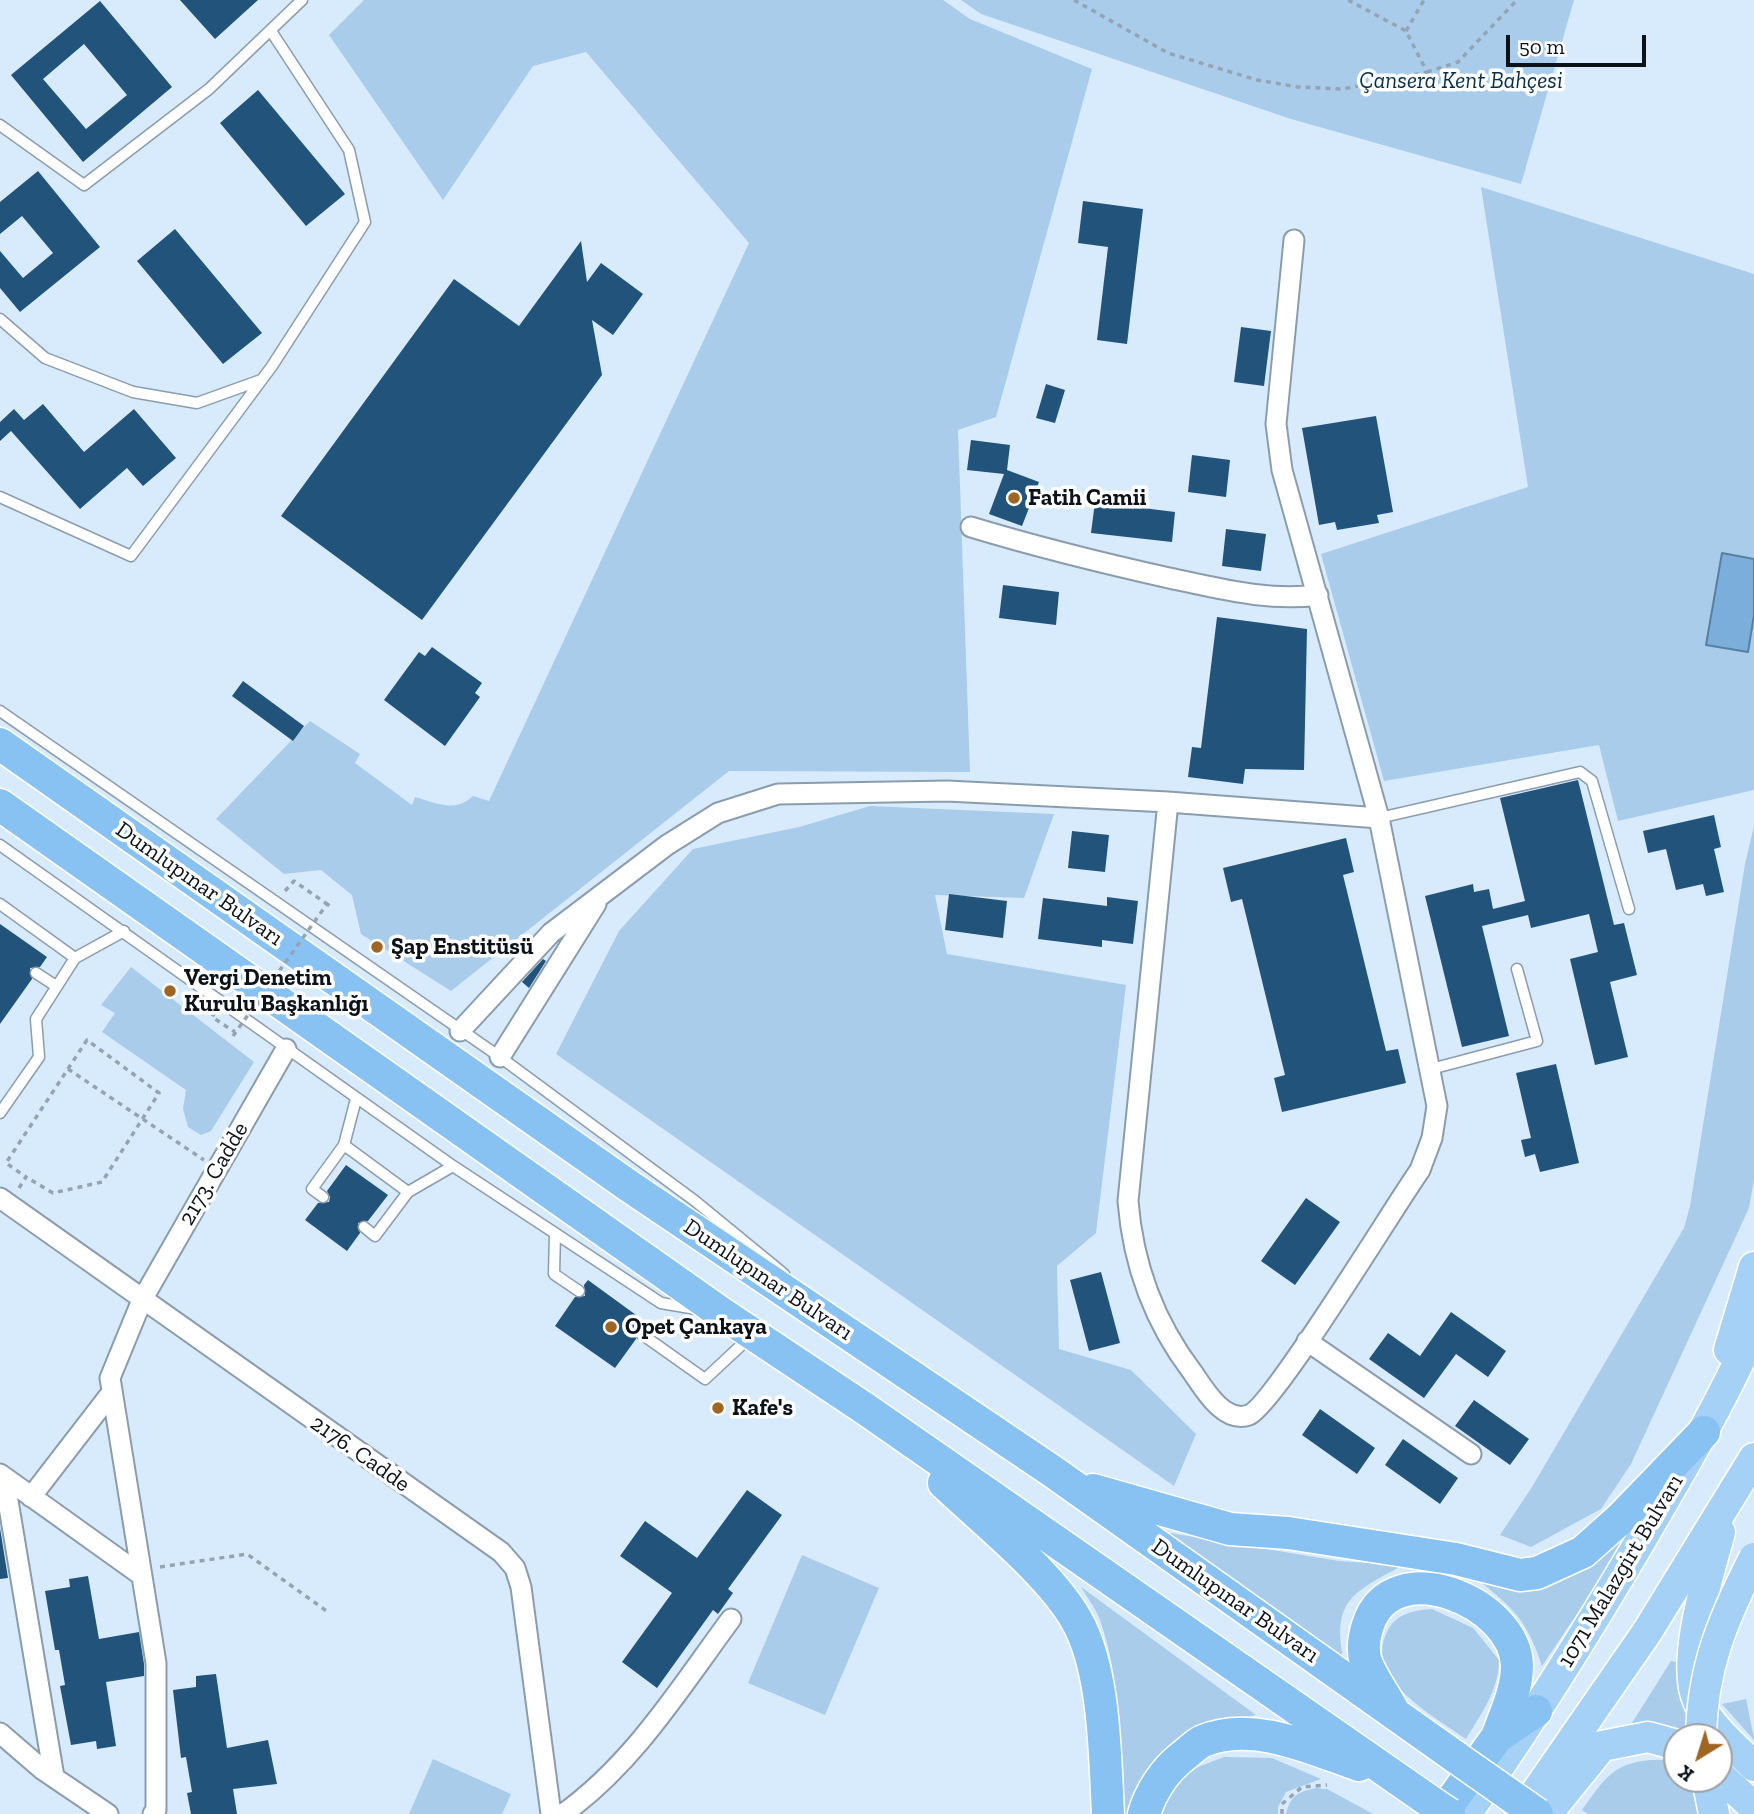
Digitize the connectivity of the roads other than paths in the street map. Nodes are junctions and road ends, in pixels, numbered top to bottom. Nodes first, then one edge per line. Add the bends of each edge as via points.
1 (302, 0) edge
2 (271, 31) junction
3 (0, 125) edge
4 (1294, 240) dead end
5 (0, 319) edge
6 (261, 380) junction
7 (0, 497) edge
8 (971, 527) dead end
9 (1318, 595) junction
10 (0, 711) edge
11 (0, 744) edge
12 (1168, 802) junction
13 (0, 806) edge
14 (1379, 818) junction
15 (0, 845) edge
16 (598, 900) junction
17 (0, 904) edge
18 (1629, 909) dead end
19 (124, 931) junction
20 (75, 958) junction
21 (1517, 969) dead end
22 (36, 973) dead end
23 (56, 986) junction
24 (460, 1031) junction
25 (286, 1049) junction
26 (500, 1057) junction
27 (1431, 1069) junction
28 (356, 1099) junction
29 (0, 1113) edge
30 (344, 1145) junction
31 (453, 1166) junction
32 (408, 1192) junction
33 (323, 1197) dead end
34 (5, 1202) edge
35 (364, 1227) dead end
36 (555, 1233) junction
37 (1754, 1267) edge
38 (579, 1291) dead end
39 (142, 1300) junction
40 (721, 1313) junction
41 (1754, 1329) edge
42 (640, 1333) dead end
43 (752, 1334) junction
44 (848, 1335) junction
45 (1307, 1342) junction
46 (112, 1392) junction
47 (864, 1408) junction
48 (1704, 1432) junction
49 (1471, 1454) dead end
50 (1754, 1458) edge
51 (2, 1476) edge
52 (1067, 1482) junction
53 (31, 1497) junction
54 (1728, 1502) junction
55 (1754, 1558) edge
56 (141, 1573) junction
57 (731, 1619) dead end
58 (1598, 1704) junction
59 (1536, 1711) junction
60 (1394, 1713) junction
61 (1702, 1723) edge
62 (0, 1733) edge
63 (1497, 1737) junction
64 (1663, 1741) edge
65 (1602, 1746) junction
66 (1754, 1766) edge
67 (1393, 1776) junction
68 (54, 1777) junction
69 (1733, 1788) edge
70 (1710, 1793) edge
71 (1754, 1807) edge
72 (1451, 1809) edge
73 (108, 1814) edge
74 (153, 1814) edge
75 (551, 1814) edge
76 (563, 1814) edge
77 (1108, 1814) edge
78 (1144, 1814) edge
79 (1521, 1814) edge
80 (1537, 1814) edge
81 (1547, 1814) edge
82 (1714, 1814) edge

1 - 2 lane
2 - 3 lane via 209,89 84,185
2 - 6 lane via 349,150 365,222
4 - 9 street via 1276,424 1282,470
5 - 6 lane via 45,358 133,392 197,402
6 - 7 lane via 131,556
8 - 9 street via 1052,552 1226,590 1282,597
9 - 14 street
10 - 24 lane
11 - 44 highway, Dumlupınar Bulvarı
12 - 14 street
12 - 16 street via 947,791 778,794 718,813 667,845
12 - 45 street via 1128,1201 1138,1270 1185,1364 1213,1400 1236,1415 1250,1415 1264,1403
13 - 40 highway
14 - 18 lane via 1580,772 1592,781
14 - 27 street
15 - 19 lane
16 - 24 street via 551,933
16 - 26 street
17 - 20 lane
19 - 20 lane
19 - 25 lane
20 - 23 lane
21 - 27 lane via 1537,1041
22 - 23 lane
23 - 29 lane via 36,1019 39,1057
24 - 26 lane
25 - 28 lane
25 - 39 street, 2173. Cadde
26 - 44 lane via 767,1258
27 - 45 street via 1437,1106 1420,1170
28 - 30 lane
28 - 31 lane
30 - 32 lane
30 - 33 lane via 312,1189
31 - 32 lane
31 - 36 lane
32 - 35 lane via 375,1236
34 - 39 street, 2176. Cadde
36 - 38 lane via 554,1274
36 - 40 lane via 661,1303
37 - 48 main road
39 - 46 street, 2173. Cadde via 110,1378
39 - 75 street, 2176. Cadde via 501,1552 515,1569
40 - 43 highway
41 - 48 main road, 1071 Malazgirt Bulvarı
42 - 43 lane via 705,1379
43 - 47 highway
44 - 52 highway, Dumlupınar Bulvarı
45 - 49 street
46 - 53 street
46 - 56 street
47 - 67 highway
47 - 77 highway via 1037,1570 1078,1621 1099,1688
48 - 52 highway via 1583,1552 1537,1573 1520,1575 1429,1555 1288,1533 1230,1529
48 - 59 main road, 1071 Malazgirt Bulvarı
50 - 54 main road
51 - 53 street
51 - 68 street
52 - 60 highway, Dumlupınar Bulvarı
53 - 56 street
54 - 58 main road
54 - 66 main road via 1700,1606 1693,1667 1698,1700 1716,1727
55 - 61 main road, bridge via 1724,1617 1706,1683
56 - 74 street via 156,1663
57 - 76 street via 642,1740 594,1792
58 - 65 main road
58 - 79 main road
59 - 63 highway
59 - 72 main road, 1071 Malazgirt Bulvarı
60 - 63 highway via 1366,1662 1363,1640 1370,1619 1392,1595 1419,1588 1442,1589 1489,1616 1514,1651 1514,1683
60 - 80 highway, Dumlupınar Bulvarı, bridge
62 - 68 street
63 - 72 highway
64 - 65 main road via 1648,1737
65 - 81 main road
67 - 72 highway
67 - 78 highway via 1267,1736 1235,1734 1202,1741 1171,1766
68 - 73 street
69 - 71 main road
70 - 82 main road

